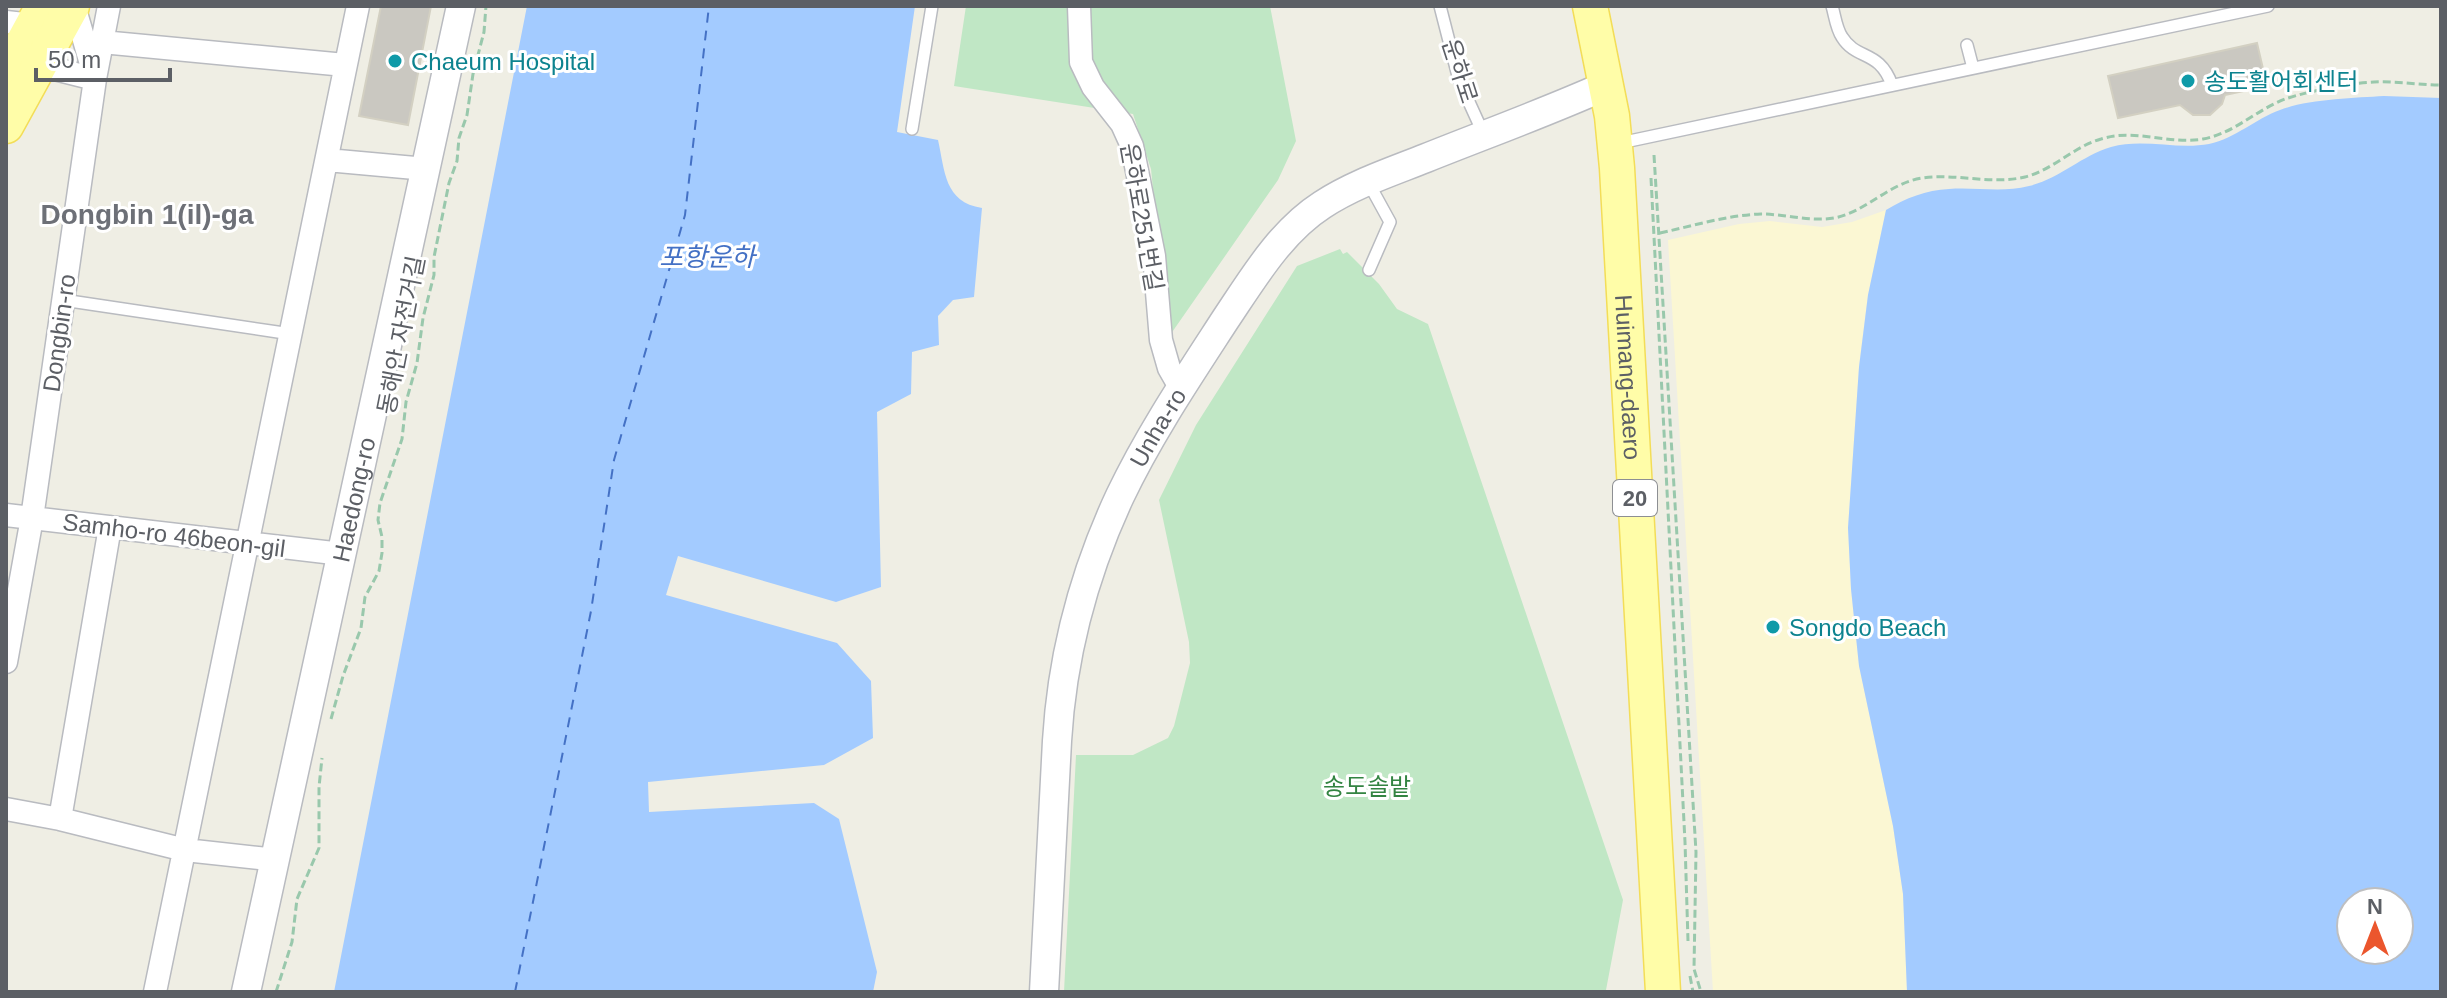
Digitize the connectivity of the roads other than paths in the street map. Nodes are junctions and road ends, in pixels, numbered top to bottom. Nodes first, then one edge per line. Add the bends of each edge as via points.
1 (73, 6) edge
2 (109, 6) edge
3 (358, 6) edge
4 (461, 6) edge
5 (932, 6) edge
6 (1079, 6) edge
7 (1440, 6) edge
8 (1590, 6) edge
9 (1832, 6) edge
10 (2268, 6) edge
11 (27, 18) edge
12 (102, 42) junction
13 (1967, 45) dead end
14 (39, 65) junction
15 (345, 65) junction
16 (1973, 68) junction
17 (6, 74) edge
18 (95, 79) junction
19 (1892, 85) junction
20 (1605, 86) junction
21 (6, 126) edge
22 (912, 129) dead end
23 (1484, 135) junction
24 (1615, 143) junction
25 (327, 160) junction
26 (426, 169) junction
27 (1367, 181) junction
28 (1369, 270) dead end
29 (63, 300) junction
30 (291, 334) junction
31 (1181, 389) junction
32 (6, 515) edge
33 (32, 518) junction
34 (110, 527) junction
35 (248, 543) junction
36 (342, 554) junction
37 (6, 662) edge
38 (6, 809) edge
39 (60, 819) junction
40 (185, 850) junction
41 (277, 860) junction
42 (155, 992) edge
43 (246, 992) edge
44 (1044, 992) edge
45 (1663, 992) edge

1 - 14 main road
1 - 18 street, Dongbin-ro
2 - 12 street
3 - 15 street
4 - 26 street, Haedong-ro
5 - 22 lane
6 - 31 street, 운하로251번길 via 1081,62 1132,146 1154,256 1161,340
7 - 23 lane, 운하로 via 1459,80
8 - 20 main road, Huimang-daero / 20
9 - 19 lane via 1843,40 1883,65
10 - 16 lane
11 - 17 main road
12 - 15 street
12 - 18 street
13 - 16 lane
14 - 18 street
14 - 21 main road
15 - 25 street
16 - 19 lane
18 - 29 street, Dongbin-ro
19 - 24 lane
20 - 23 street, Unha-ro
20 - 24 main road, Huimang-daero / 20
23 - 27 street, Unha-ro
24 - 45 main road, Huimang-daero / 20
25 - 26 street
25 - 30 street
26 - 36 street, Haedong-ro
27 - 28 lane via 1390,222
27 - 31 street, Unha-ro via 1321,205 1289,234
29 - 30 lane
29 - 33 street, Dongbin-ro
30 - 35 street
31 - 44 street, Unha-ro via 1108,522 1067,655 1058,719
32 - 33 street, Samho-ro 46beon-gil
33 - 34 street, Samho-ro 46beon-gil
33 - 37 street, Dongbin-ro
34 - 35 street, Samho-ro 46beon-gil
34 - 39 street
35 - 36 street, Samho-ro 46beon-gil
35 - 40 street
36 - 41 street, Haedong-ro
38 - 39 street
39 - 40 street
40 - 41 street
40 - 42 street
41 - 43 street, Haedong-ro

